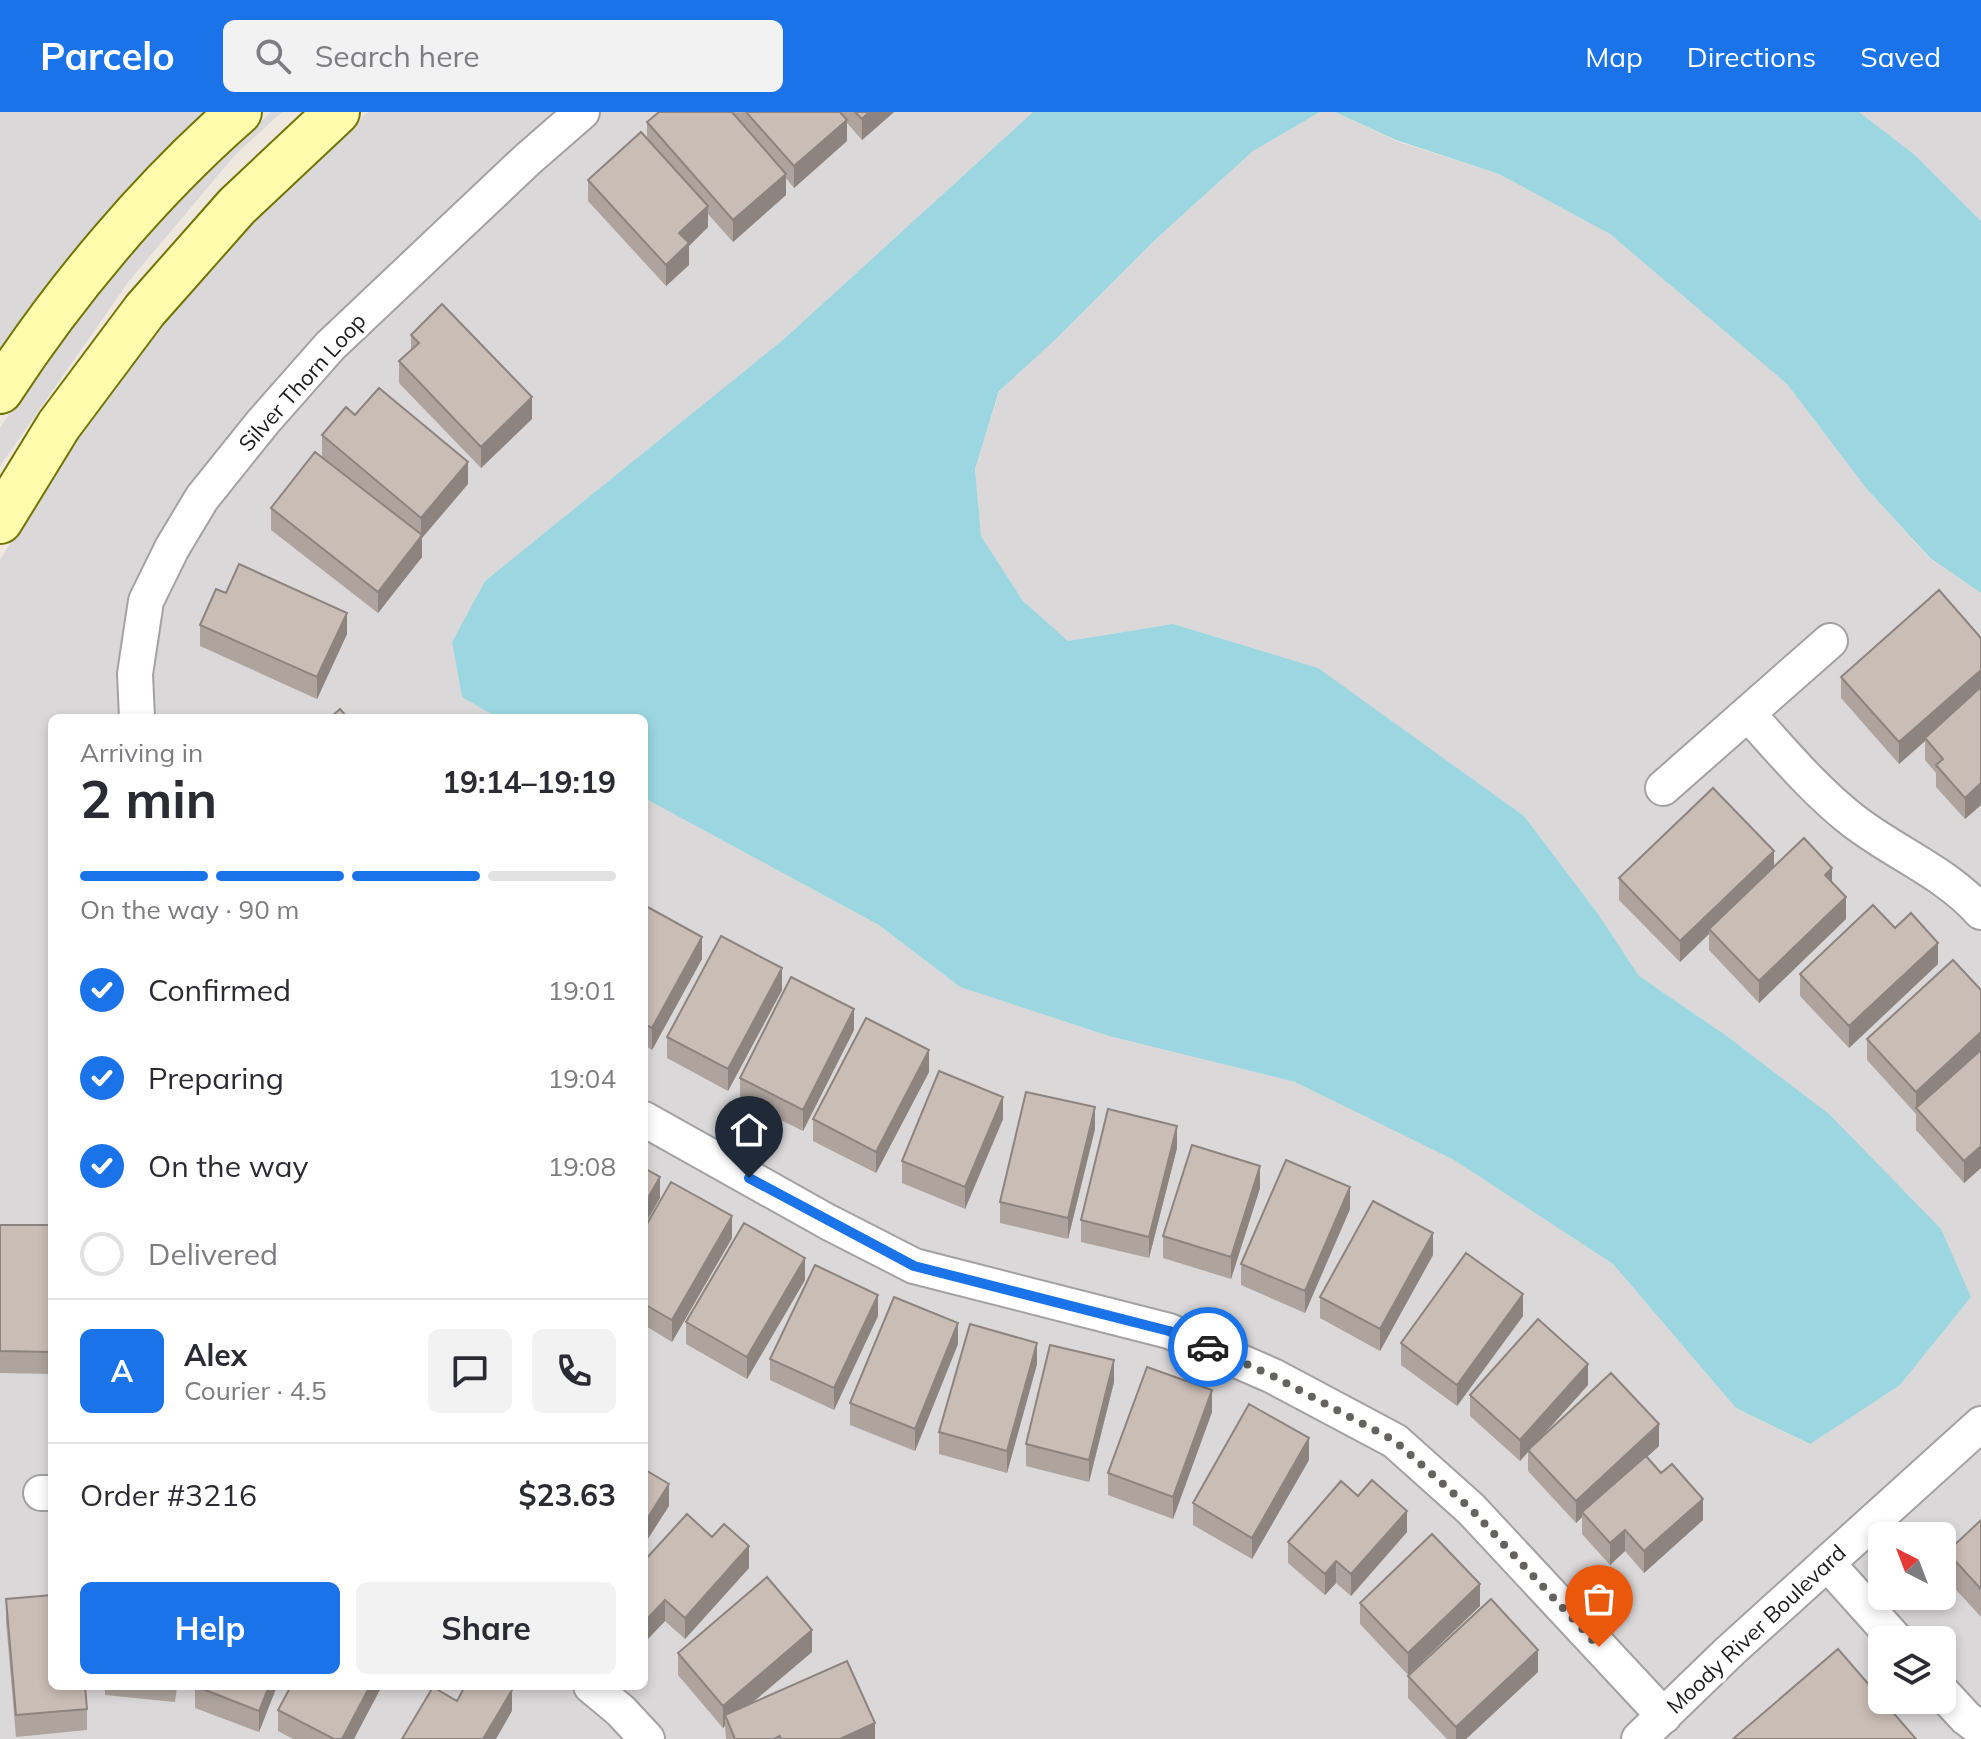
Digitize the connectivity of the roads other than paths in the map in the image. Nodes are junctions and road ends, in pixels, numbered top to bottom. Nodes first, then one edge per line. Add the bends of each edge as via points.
1 (239, 112) edge
2 (337, 112) edge
3 (582, 112) edge
4 (0, 391) edge
5 (0, 521) edge
6 (1830, 641) dead end
7 (137, 714) edge
8 (1748, 714) junction
9 (1663, 788) dead end
10 (1981, 912) edge
11 (648, 1121) edge
12 (1981, 1424) edge
13 (1827, 1563) junction
14 (1883, 1626) edge
15 (596, 1690) edge
16 (1956, 1707) edge
17 (1664, 1716) junction
18 (1981, 1729) edge
19 (647, 1739) edge
20 (1639, 1739) edge

1 - 4 main road via 100,256
2 - 5 main road via 237,206 145,310 59,425
3 - 7 street, Silver Thorn Loop via 330,346 202,498 146,601 135,674
6 - 8 street
8 - 9 street
8 - 10 street via 1854,822 1954,884
11 - 17 street via 914,1266 1169,1331 1273,1376 1395,1441 1471,1509
12 - 13 street, Moody River Boulevard
13 - 14 street
13 - 17 street, Moody River Boulevard
15 - 19 street
16 - 18 street
17 - 20 street, Moody River Boulevard

